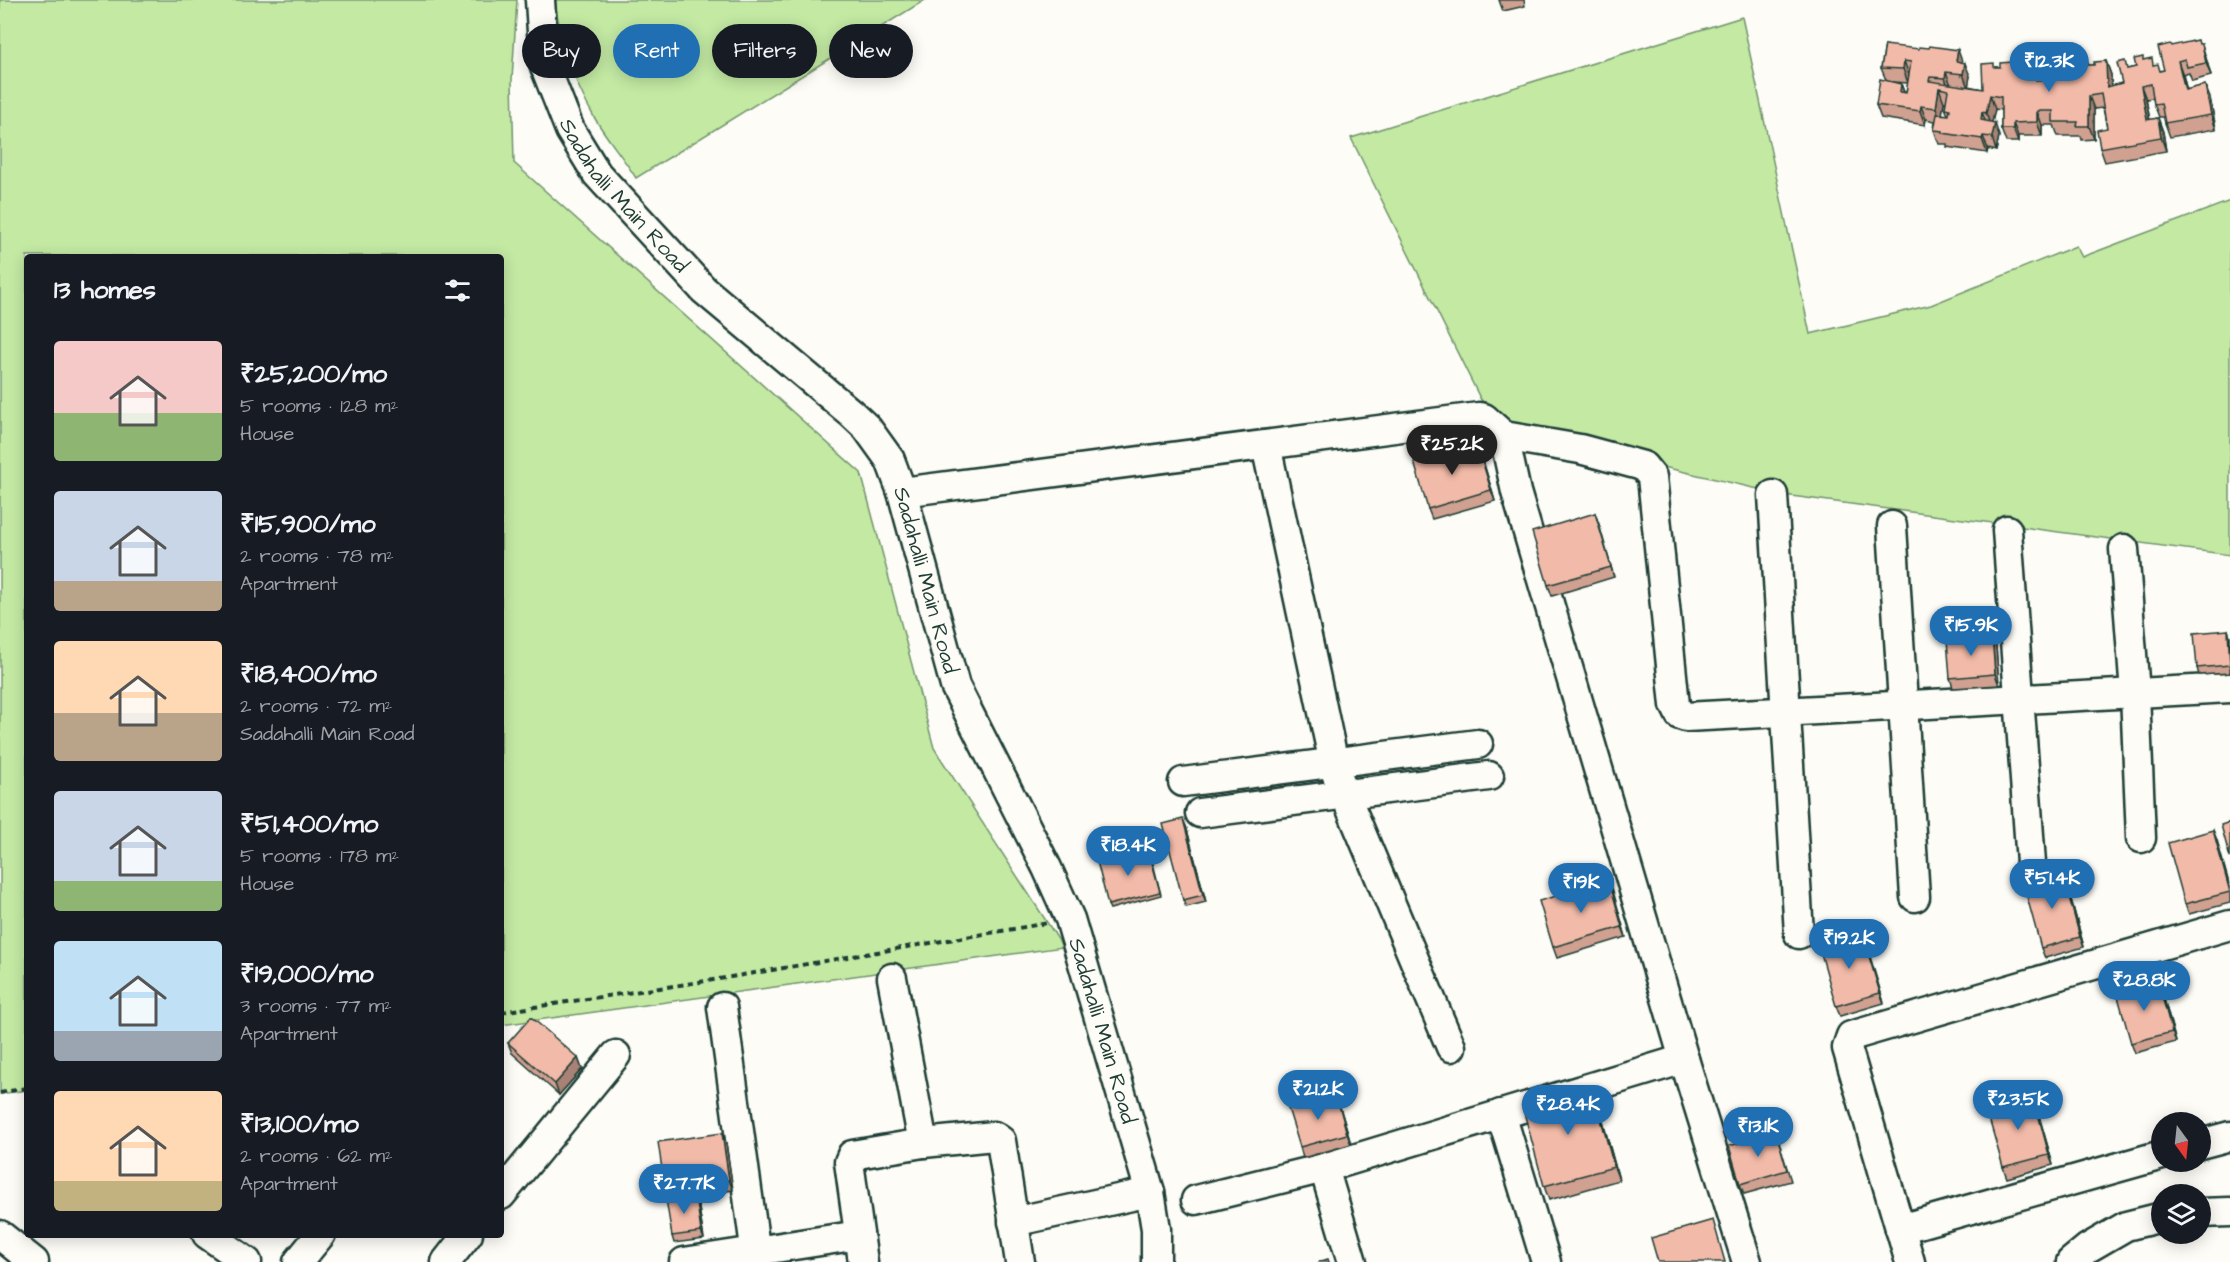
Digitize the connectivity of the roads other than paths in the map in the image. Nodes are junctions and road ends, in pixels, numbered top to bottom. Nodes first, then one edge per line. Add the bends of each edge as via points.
1 (540, 0) edge
2 (1504, 436) junction
3 (1266, 445) junction
4 (902, 492) junction
5 (1773, 495) dead end
6 (1892, 526) dead end
7 (2007, 530) dead end
8 (2124, 549) dead end
9 (2230, 688) edge
10 (2135, 693) junction
11 (2018, 699) junction
12 (1904, 705) junction
13 (1785, 712) junction
14 (1478, 744) dead end
15 (1334, 763) junction
16 (1489, 776) dead end
17 (1184, 782) dead end
18 (1346, 795) junction
19 (1200, 813) dead end
20 (2141, 838) dead end
21 (2031, 864) dead end
22 (1915, 897) dead end
23 (2230, 925) edge
24 (1799, 934) dead end
25 (892, 978) dead end
26 (722, 1007) dead end
27 (1451, 1047) dead end
28 (616, 1055) dead end
29 (1684, 1059) junction
30 (1501, 1114) junction
31 (2230, 1136) edge
32 (2211, 1141) edge
33 (923, 1143) junction
34 (2151, 1158) edge
35 (1324, 1168) junction
36 (504, 1191) edge
37 (1150, 1192) junction
38 (1196, 1200) dead end
39 (2230, 1212) edge
40 (2211, 1213) edge
41 (2151, 1219) edge
42 (1013, 1222) junction
43 (1900, 1229) junction
44 (0, 1235) edge
45 (213, 1238) edge
46 (318, 1238) edge
47 (465, 1238) edge
48 (861, 1249) edge
49 (756, 1256) edge
50 (34, 1262) edge
51 (247, 1262) edge
52 (298, 1262) edge
53 (446, 1262) edge
54 (684, 1262) edge
55 (1020, 1262) edge
56 (1156, 1262) edge
57 (1352, 1262) edge
58 (1546, 1262) edge
59 (1748, 1262) edge
60 (1910, 1262) edge
61 (2071, 1262) edge

1 - 4 street, Sadahalli Main Road via 544,64 570,130 597,174 704,290 867,428 890,460
2 - 3 street via 1479,417
2 - 13 street via 1580,449 1643,466 1648,471 1654,485 1676,711 1680,716
2 - 29 street via 1515,492
3 - 4 street
3 - 15 street
4 - 37 street, Sadahalli Main Road via 955,686 1070,919
5 - 13 street
6 - 12 street
7 - 11 street
8 - 10 street
9 - 10 street
10 - 11 street
10 - 20 street
11 - 12 street
11 - 21 street
12 - 13 street
12 - 22 street
13 - 24 street
14 - 15 street
15 - 17 street
15 - 18 street
16 - 18 street
18 - 19 street
18 - 27 street
23 - 43 street via 1851,1036 1847,1048
25 - 33 street
26 - 49 street
28 - 36 street
29 - 30 street
29 - 59 street
30 - 35 street
30 - 58 street
31 - 32 street
33 - 42 street via 997,1136 1001,1141
33 - 48 street via 850,1157
34 - 43 street
35 - 38 street
35 - 57 street
37 - 42 street
37 - 56 street, Sadahalli Main Road
39 - 40 street
41 - 61 street via 2126,1226
42 - 55 street
43 - 60 street
44 - 50 street
45 - 51 street
46 - 52 street
47 - 53 street
48 - 49 street
49 - 54 street

